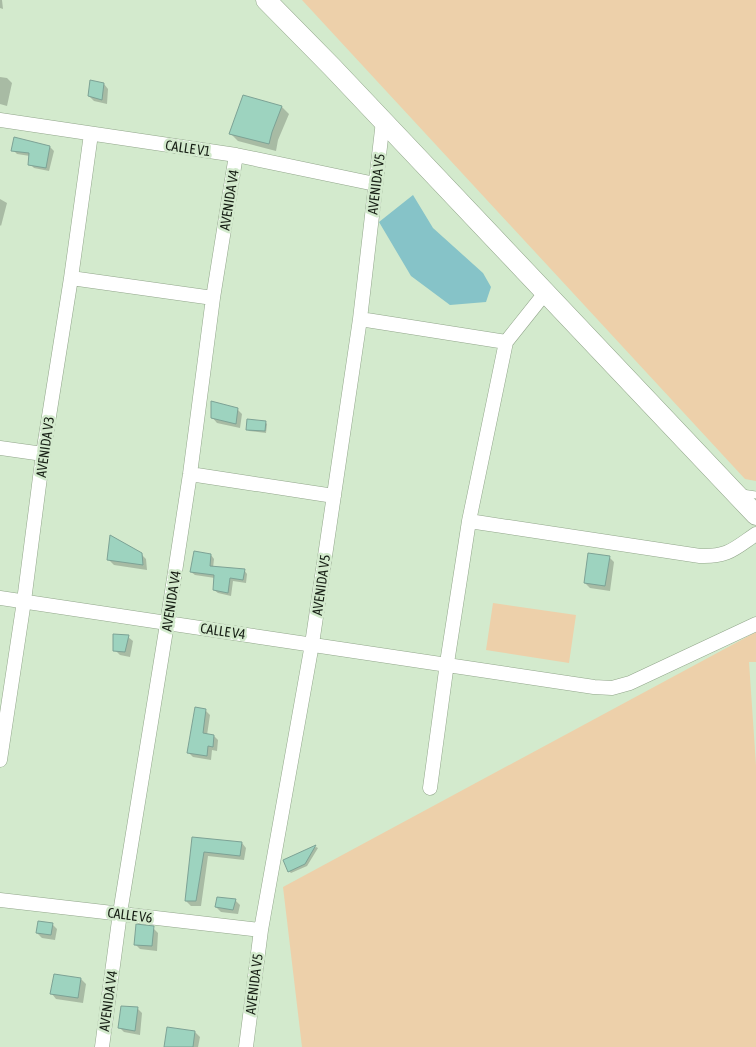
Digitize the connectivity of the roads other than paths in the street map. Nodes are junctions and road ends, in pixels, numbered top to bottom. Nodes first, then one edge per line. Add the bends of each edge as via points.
1 (266, 0) edge
2 (0, 120) edge
3 (383, 121) junction
4 (91, 134) junction
5 (236, 155) junction
6 (375, 184) junction
7 (71, 278) junction
8 (546, 293) junction
9 (213, 298) junction
10 (360, 319) junction
11 (506, 342) junction
12 (0, 448) edge
13 (43, 454) junction
14 (190, 474) junction
15 (735, 492) junction
16 (756, 495) edge
17 (334, 496) junction
18 (756, 515) edge
19 (469, 521) junction
20 (756, 534) edge
21 (0, 598) edge
22 (24, 601) junction
23 (168, 624) junction
24 (756, 624) edge
25 (312, 644) junction
26 (447, 663) junction
27 (0, 757) edge
28 (430, 788) dead end
29 (0, 900) edge
30 (120, 913) junction
31 (261, 930) junction
32 (102, 1047) edge
33 (246, 1047) edge

1 - 3 street
2 - 4 street, CALLE V1
3 - 6 street, AVENIDA V5
3 - 8 street
4 - 5 street, CALLE V1
4 - 7 street, AVENIDA V3
5 - 6 street, CALLE V1
5 - 9 street, AVENIDA V4
6 - 10 street, AVENIDA V5
7 - 9 street
7 - 13 street, AVENIDA V3
8 - 11 street
8 - 15 street
9 - 14 street, AVENIDA V4
10 - 11 street
10 - 17 street, AVENIDA V5
11 - 19 street
12 - 13 street
13 - 22 street, AVENIDA V3
14 - 17 street
14 - 23 street, AVENIDA V4
15 - 16 lane
15 - 18 street
17 - 25 street, AVENIDA V5
19 - 20 street via 708,557 729,553
19 - 26 street
21 - 22 street, CALLE V4
22 - 23 street, CALLE V4
22 - 27 street, AVENIDA V3
23 - 25 street, CALLE V4
23 - 30 street, AVENIDA V4
24 - 26 street, CALLE V4 via 630,683 612,688
25 - 26 street, CALLE V4
25 - 31 street, AVENIDA V5
26 - 28 street
29 - 30 street, CALLE V6
30 - 31 street, CALLE V6
30 - 32 street, AVENIDA V4
31 - 33 street, AVENIDA V5

